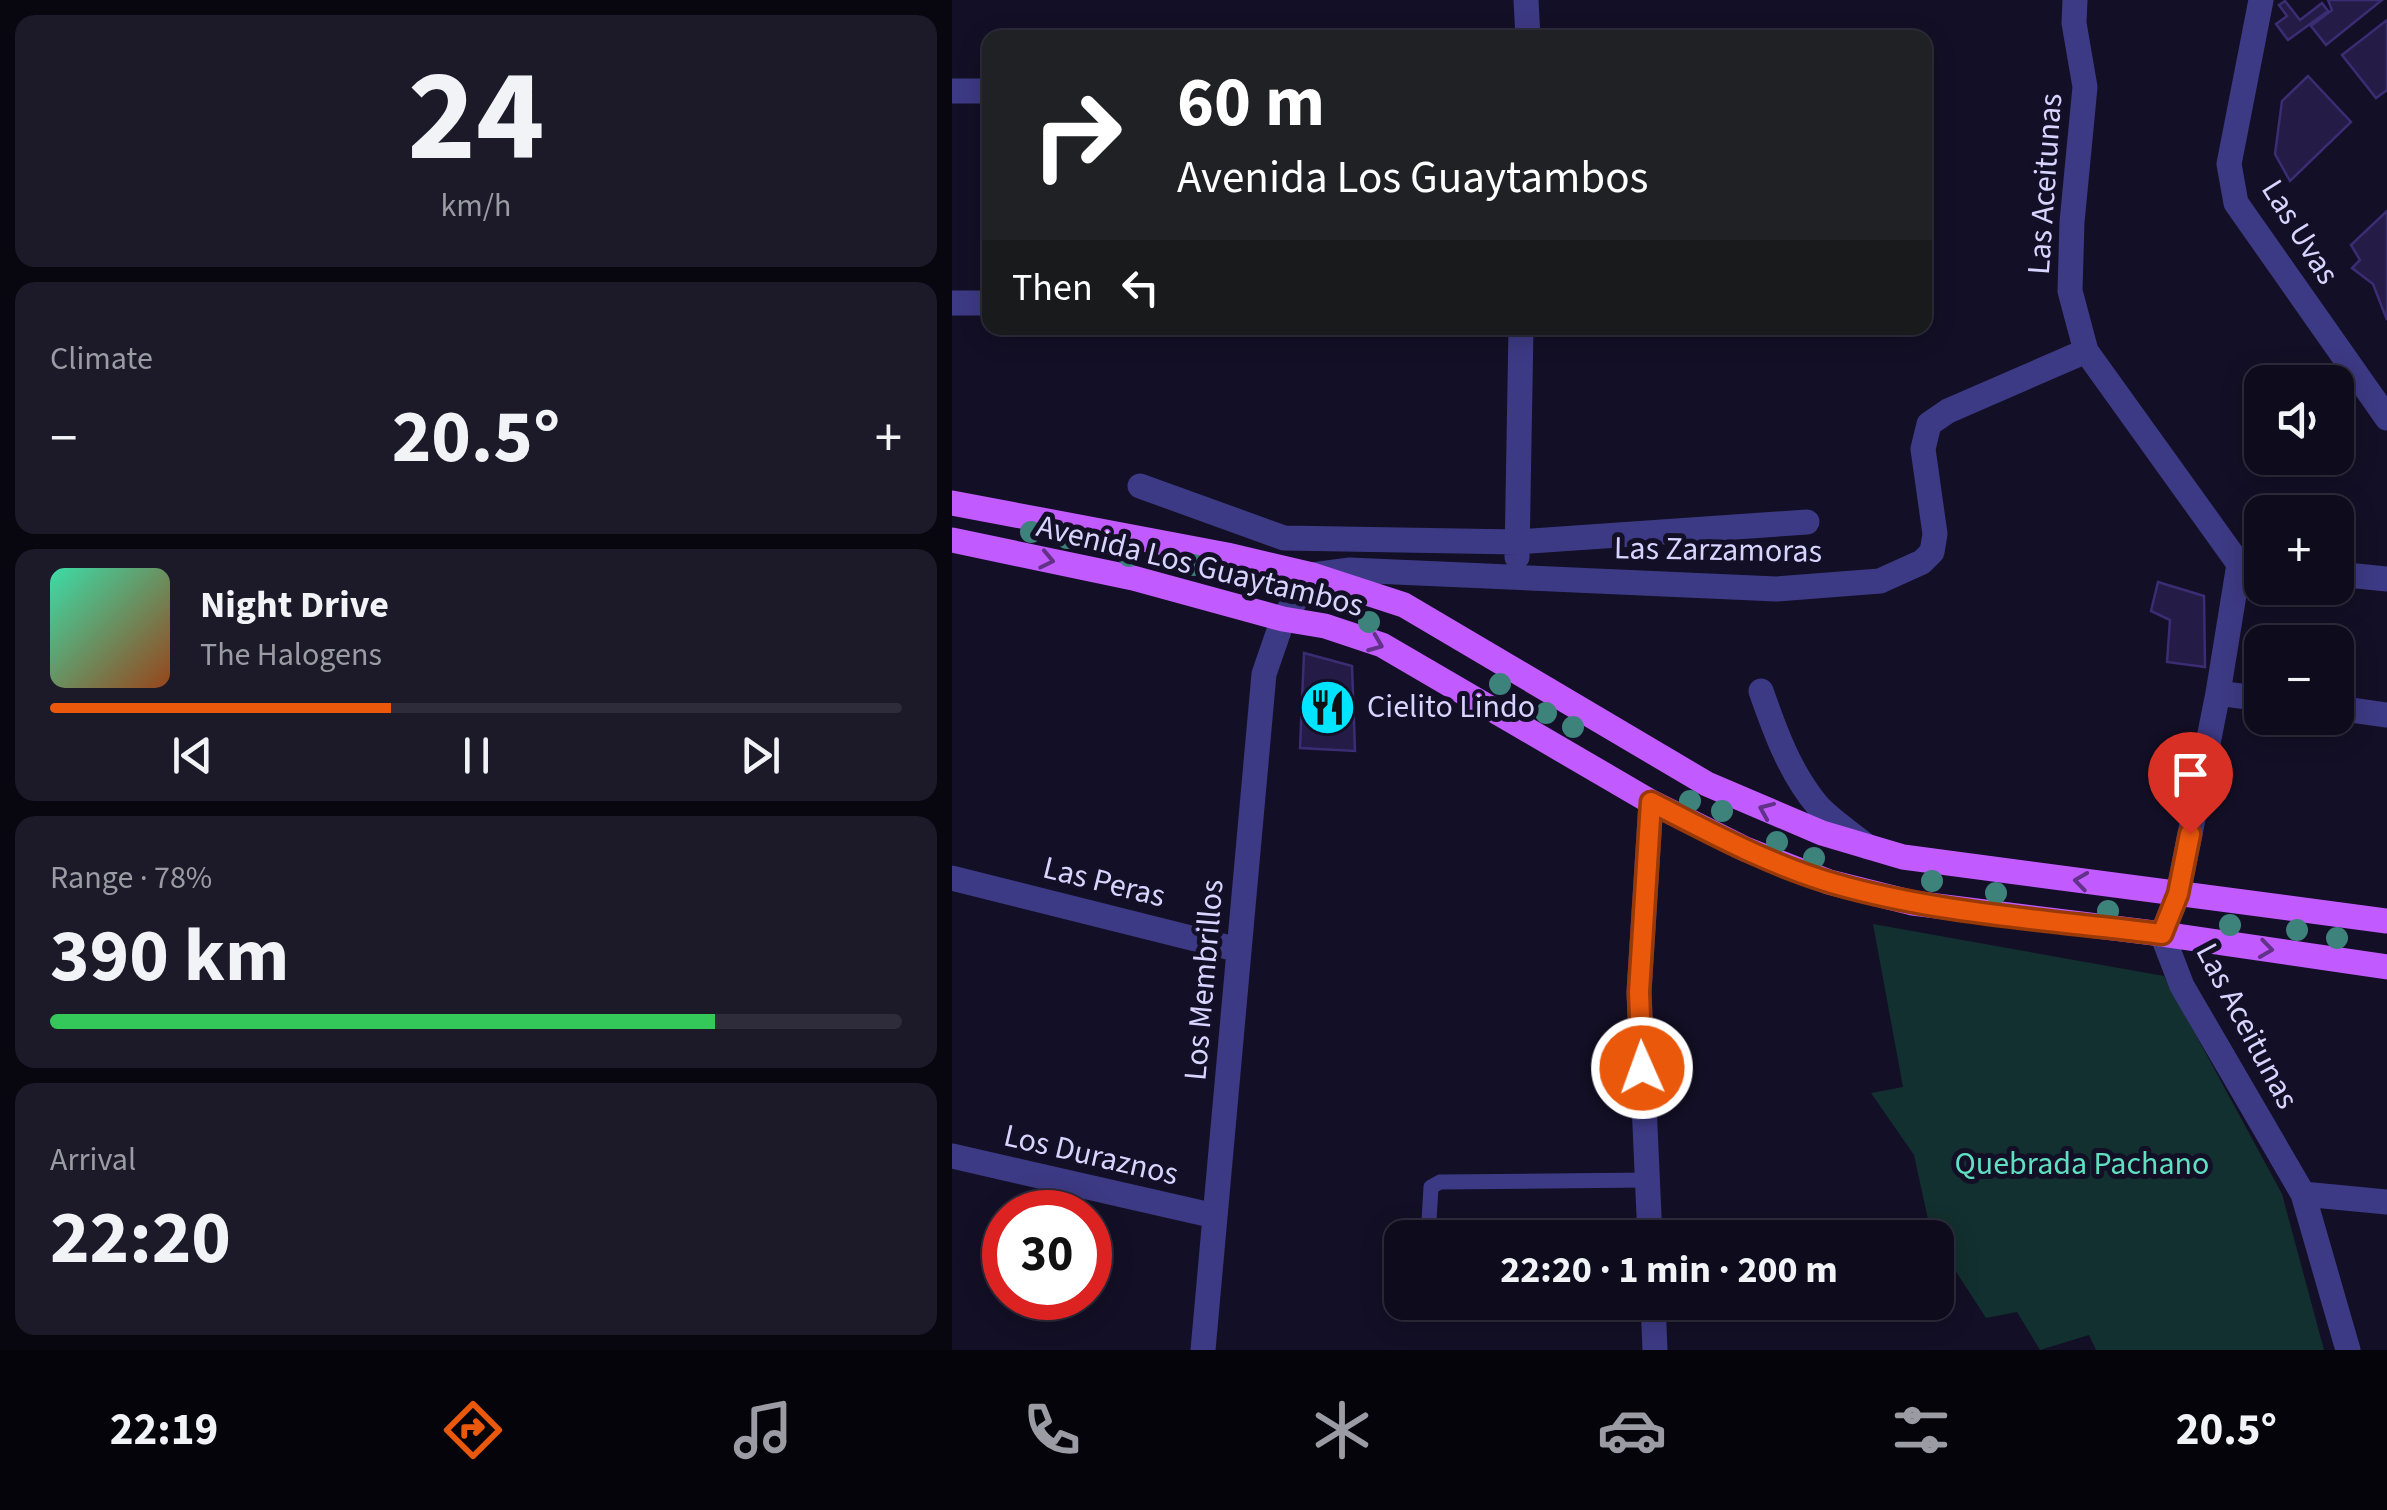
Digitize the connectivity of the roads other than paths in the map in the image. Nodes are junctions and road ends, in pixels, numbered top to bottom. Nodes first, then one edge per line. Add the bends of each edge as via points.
1 (1526, 0) edge
2 (2075, 0) edge
3 (2261, 0) edge
4 (1528, 30) edge
5 (952, 91) edge
6 (982, 91) edge
7 (982, 302) edge
8 (952, 303) edge
9 (1520, 335) edge
10 (2086, 350) junction
11 (2386, 418) edge
12 (1140, 486) dead end
13 (952, 503) edge
14 (1807, 522) dead end
15 (952, 540) edge
16 (1518, 542) junction
17 (2244, 557) edge
18 (1312, 575) junction
19 (2354, 575) edge
20 (1516, 576) junction
21 (2386, 578) edge
22 (2244, 589) edge
23 (1283, 619) junction
24 (1761, 691) dead end
25 (2218, 693) junction
26 (2244, 697) edge
27 (2354, 710) edge
28 (2386, 715) edge
29 (1651, 802) junction
30 (1868, 847) junction
31 (952, 878) edge
32 (2178, 894) junction
33 (2386, 921) edge
34 (2162, 934) junction
35 (1239, 950) junction
36 (2386, 967) edge
37 (952, 1156) edge
38 (1647, 1180) junction
39 (2303, 1194) junction
40 (2386, 1202) edge
41 (1215, 1216) junction
42 (1428, 1220) edge
43 (1649, 1220) edge
44 (1653, 1320) edge
45 (1203, 1350) edge
46 (1655, 1350) edge
47 (2348, 1350) edge

1 - 4 street
2 - 10 street, Las Aceitunas via 2085,87 2070,290
3 - 11 street, Las Uvas via 2228,164 2236,203
5 - 6 street
7 - 8 street
9 - 16 street
10 - 17 street, Las Aceitunas
10 - 20 street, Las Zarzamoras via 1929,424 1923,449 1932,552 1880,581 1776,589
12 - 16 street, Las Zarzamoras via 1284,538
13 - 18 main road, Avenida Los Guaytambos
14 - 16 street, Las Zarzamoras
15 -> 23 main road, Avenida Los Guaytambos via 1133,578
16 - 20 street
18 - 20 street, Las Zarzamoras via 1350,570
18 - 23 street, Los Membrillos
30 -> 18 main road, Avenida Los Guaytambos via 1707,784 1404,605
19 - 21 street
22 - 25 street, Las Aceitunas
23 -> 29 main road, Avenida Los Guaytambos via 1382,645
23 - 35 street, Los Membrillos via 1264,674
24 - 30 street via 1799,778 1820,808
25 - 26 street
25 - 32 street, Las Aceitunas
27 - 28 street
29 - 34 main road, Avenida Los Guaytambos via 1745,850 1829,882 1913,902
29 - 38 street via 1639,992
32 -> 30 main road, Avenida Los Guaytambos
31 - 35 street, Las Peras
32 - 33 main road, Avenida Los Guaytambos
32 - 34 street, Las Aceitunas
34 -> 36 main road, Avenida Los Guaytambos
34 - 39 street, Las Aceitunas via 2182,986
35 - 41 street, Los Membrillos
37 - 41 street, Los Duraznos
38 - 42 lane via 1440,1182 1431,1187
38 - 43 street
39 - 40 street
39 - 47 street, Las Aceitunas
41 - 45 street, Los Membrillos
44 - 46 street

